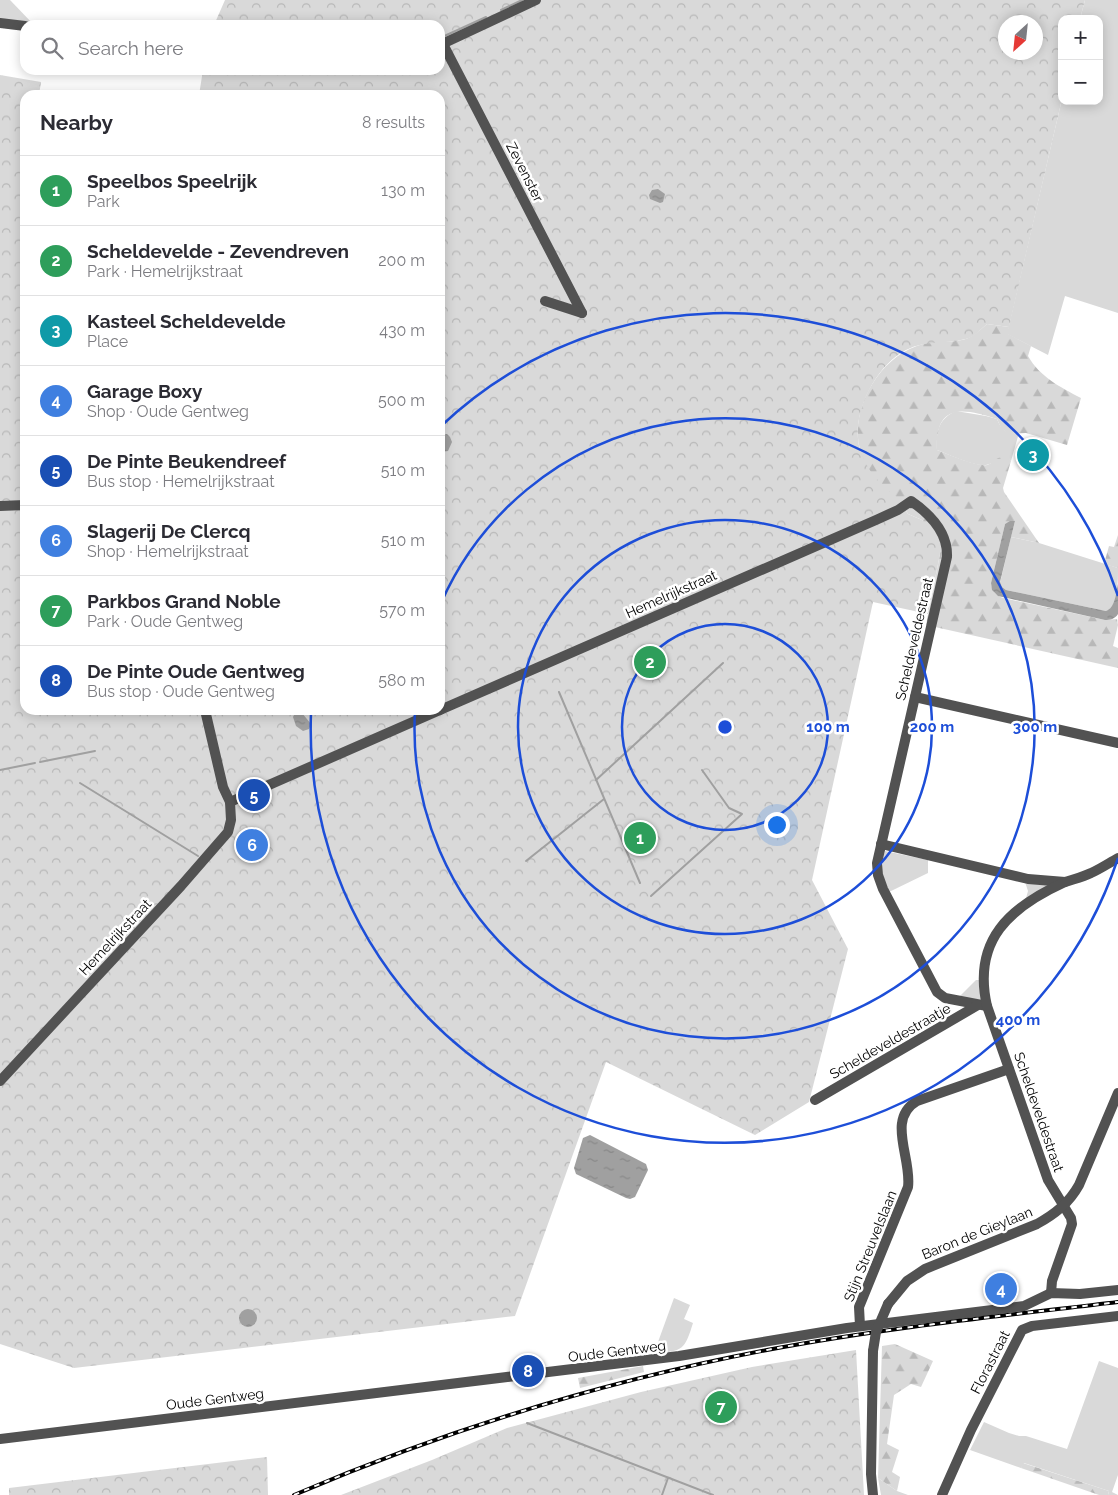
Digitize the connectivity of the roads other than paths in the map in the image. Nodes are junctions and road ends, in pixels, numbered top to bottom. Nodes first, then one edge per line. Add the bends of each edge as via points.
1 (536, 0) edge
2 (0, 23) edge
3 (20, 25) edge
4 (445, 42) edge
5 (445, 52) edge
6 (545, 301) dead end
7 (911, 501) joint
8 (20, 505) edge
9 (0, 506) edge
10 (915, 697) junction
11 (445, 708) edge
12 (206, 715) edge
13 (429, 715) edge
14 (1118, 743) edge
15 (230, 802) junction
16 (882, 844) junction
17 (1118, 858) edge
18 (1065, 882) junction
19 (983, 1005) junction
20 (1009, 1069) junction
21 (0, 1081) edge
22 (1118, 1093) edge
23 (815, 1100) dead end
24 (1064, 1206) junction
25 (1118, 1290) edge
26 (1051, 1293) junction
27 (1118, 1316) edge
28 (860, 1326) junction
29 (0, 1439) edge
30 (873, 1495) edge
31 (942, 1495) edge

1 - 4 street
2 - 3 street
5 - 6 street, Zevenster via 582,313
7 - 10 street, Scheldeveldestraat via 937,524 947,550
7 - 11 street, Hemelrijkstraat via 876,520
8 - 9 street
10 - 14 street
10 - 16 street, Scheldeveldestraat
12 - 15 street, Hemelrijkstraat via 223,787
13 - 15 street, Hemelrijkstraat
15 - 21 street, Hemelrijkstraat via 231,820 221,842
16 - 18 street via 1028,879
16 - 19 street, Scheldeveldestraat via 877,863 882,889 937,992 945,998
17 - 18 street
18 - 19 street via 1023,906 999,929 988,948 983,968
19 - 20 street, Scheldeveldestraat
19 - 23 street, Scheldeveldestraatje
20 - 24 street, Scheldeveldestraat via 1048,1180
20 - 28 street, Stijn Streuvelslaan via 917,1101 904,1114 901,1127 909,1172 908,1187 859,1307
22 - 24 street, Baron de Gieylaan via 1079,1185
24 - 26 street via 1072,1224 1052,1280
24 - 30 street, Baron de Gieylaan, bridge via 1037,1224 925,1268 888,1304 876,1332 873,1351
25 - 26 street
26 - 28 street, Oude Gentweg via 1024,1306
27 - 31 street, Florastraat via 1032,1326 1022,1330
28 - 29 street, Oude Gentweg via 670,1358

